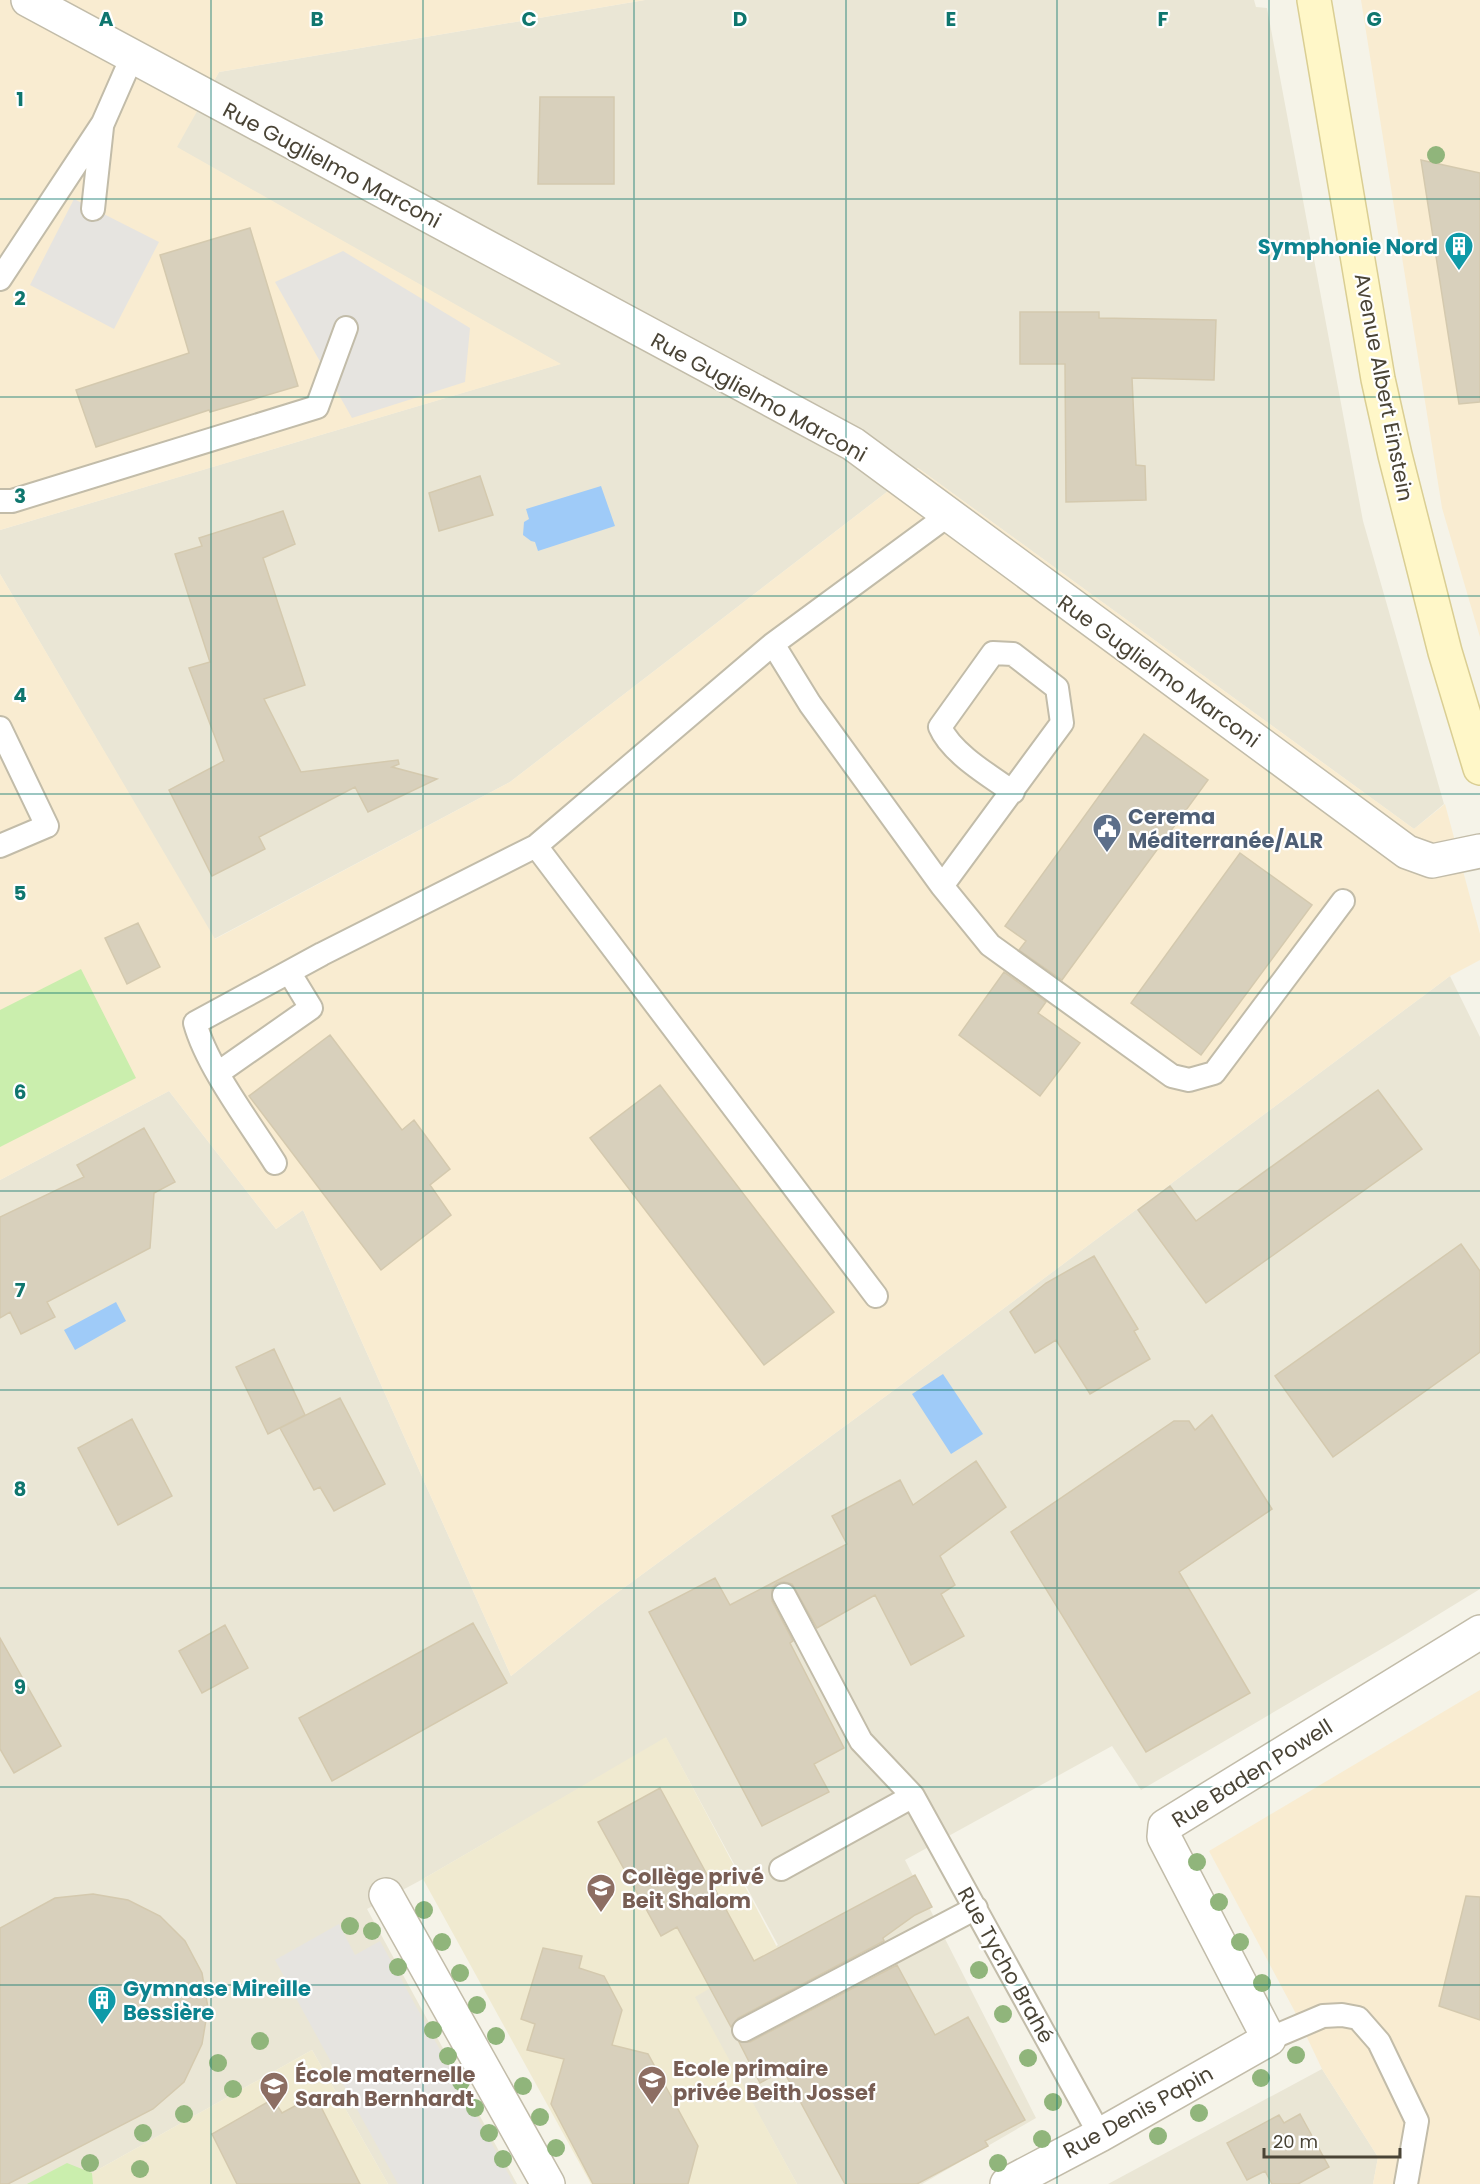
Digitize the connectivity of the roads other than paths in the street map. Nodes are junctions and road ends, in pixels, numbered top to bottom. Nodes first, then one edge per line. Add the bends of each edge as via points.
1 (28, 0) edge
2 (1314, 0) edge
3 (132, 57) junction
4 (103, 123) junction
5 (93, 209) dead end
6 (0, 279) edge
7 (346, 328) dead end
8 (0, 501) edge
9 (947, 516) junction
10 (773, 644) junction
11 (0, 728) edge
12 (1480, 768) edge
13 (1013, 792) junction
14 (0, 846) edge
15 (536, 846) junction
16 (1480, 851) edge
17 (942, 886) junction
18 (1343, 901) dead end
19 (289, 972) junction
20 (218, 1073) junction
21 (275, 1163) dead end
22 (876, 1296) dead end
23 (784, 1595) dead end
24 (1480, 1632) edge
25 (913, 1796) junction
26 (781, 1869) dead end
27 (386, 1894) dead end
28 (976, 1908) junction
29 (744, 2031) dead end
30 (1269, 2039) junction
31 (1100, 2134) junction
32 (1028, 2179) edge
33 (548, 2184) edge
34 (1406, 2184) edge

1 - 3 street, Rue Guglielmo Marconi
2 - 12 main road, Avenue Albert Einstein via 1392,444 1445,652
3 - 4 lane
3 - 9 street, Rue Guglielmo Marconi via 853,444
4 - 5 lane
4 - 6 lane
7 - 8 lane via 317,407 12,501
9 - 10 lane
9 - 16 street, Rue Guglielmo Marconi via 1407,852 1432,861
10 - 15 lane
10 - 17 lane via 810,704
11 - 14 lane via 47,826
13 - 13 lane via 1062,723 1057,688 1013,654 993,653 940,727 945,737 979,769
13 - 17 lane
15 - 19 lane
15 - 22 lane
17 - 18 lane via 990,945 1172,1076 1189,1080 1214,1073
19 - 20 lane via 311,1008
19 - 20 lane via 195,1023 199,1039
20 - 21 lane
23 - 25 lane, Rue Tycho Brahé via 861,1741
24 - 30 street, Rue Baden Powell via 1165,1826 1164,1837
25 - 26 lane
25 - 28 lane, Rue Tycho Brahé
27 - 33 street
28 - 29 lane
28 - 31 lane, Rue Tycho Brahé
30 - 31 street, Rue Denis Papin
30 - 34 lane via 1323,2016 1358,2018 1379,2042 1418,2121
31 - 32 street, Rue Denis Papin

